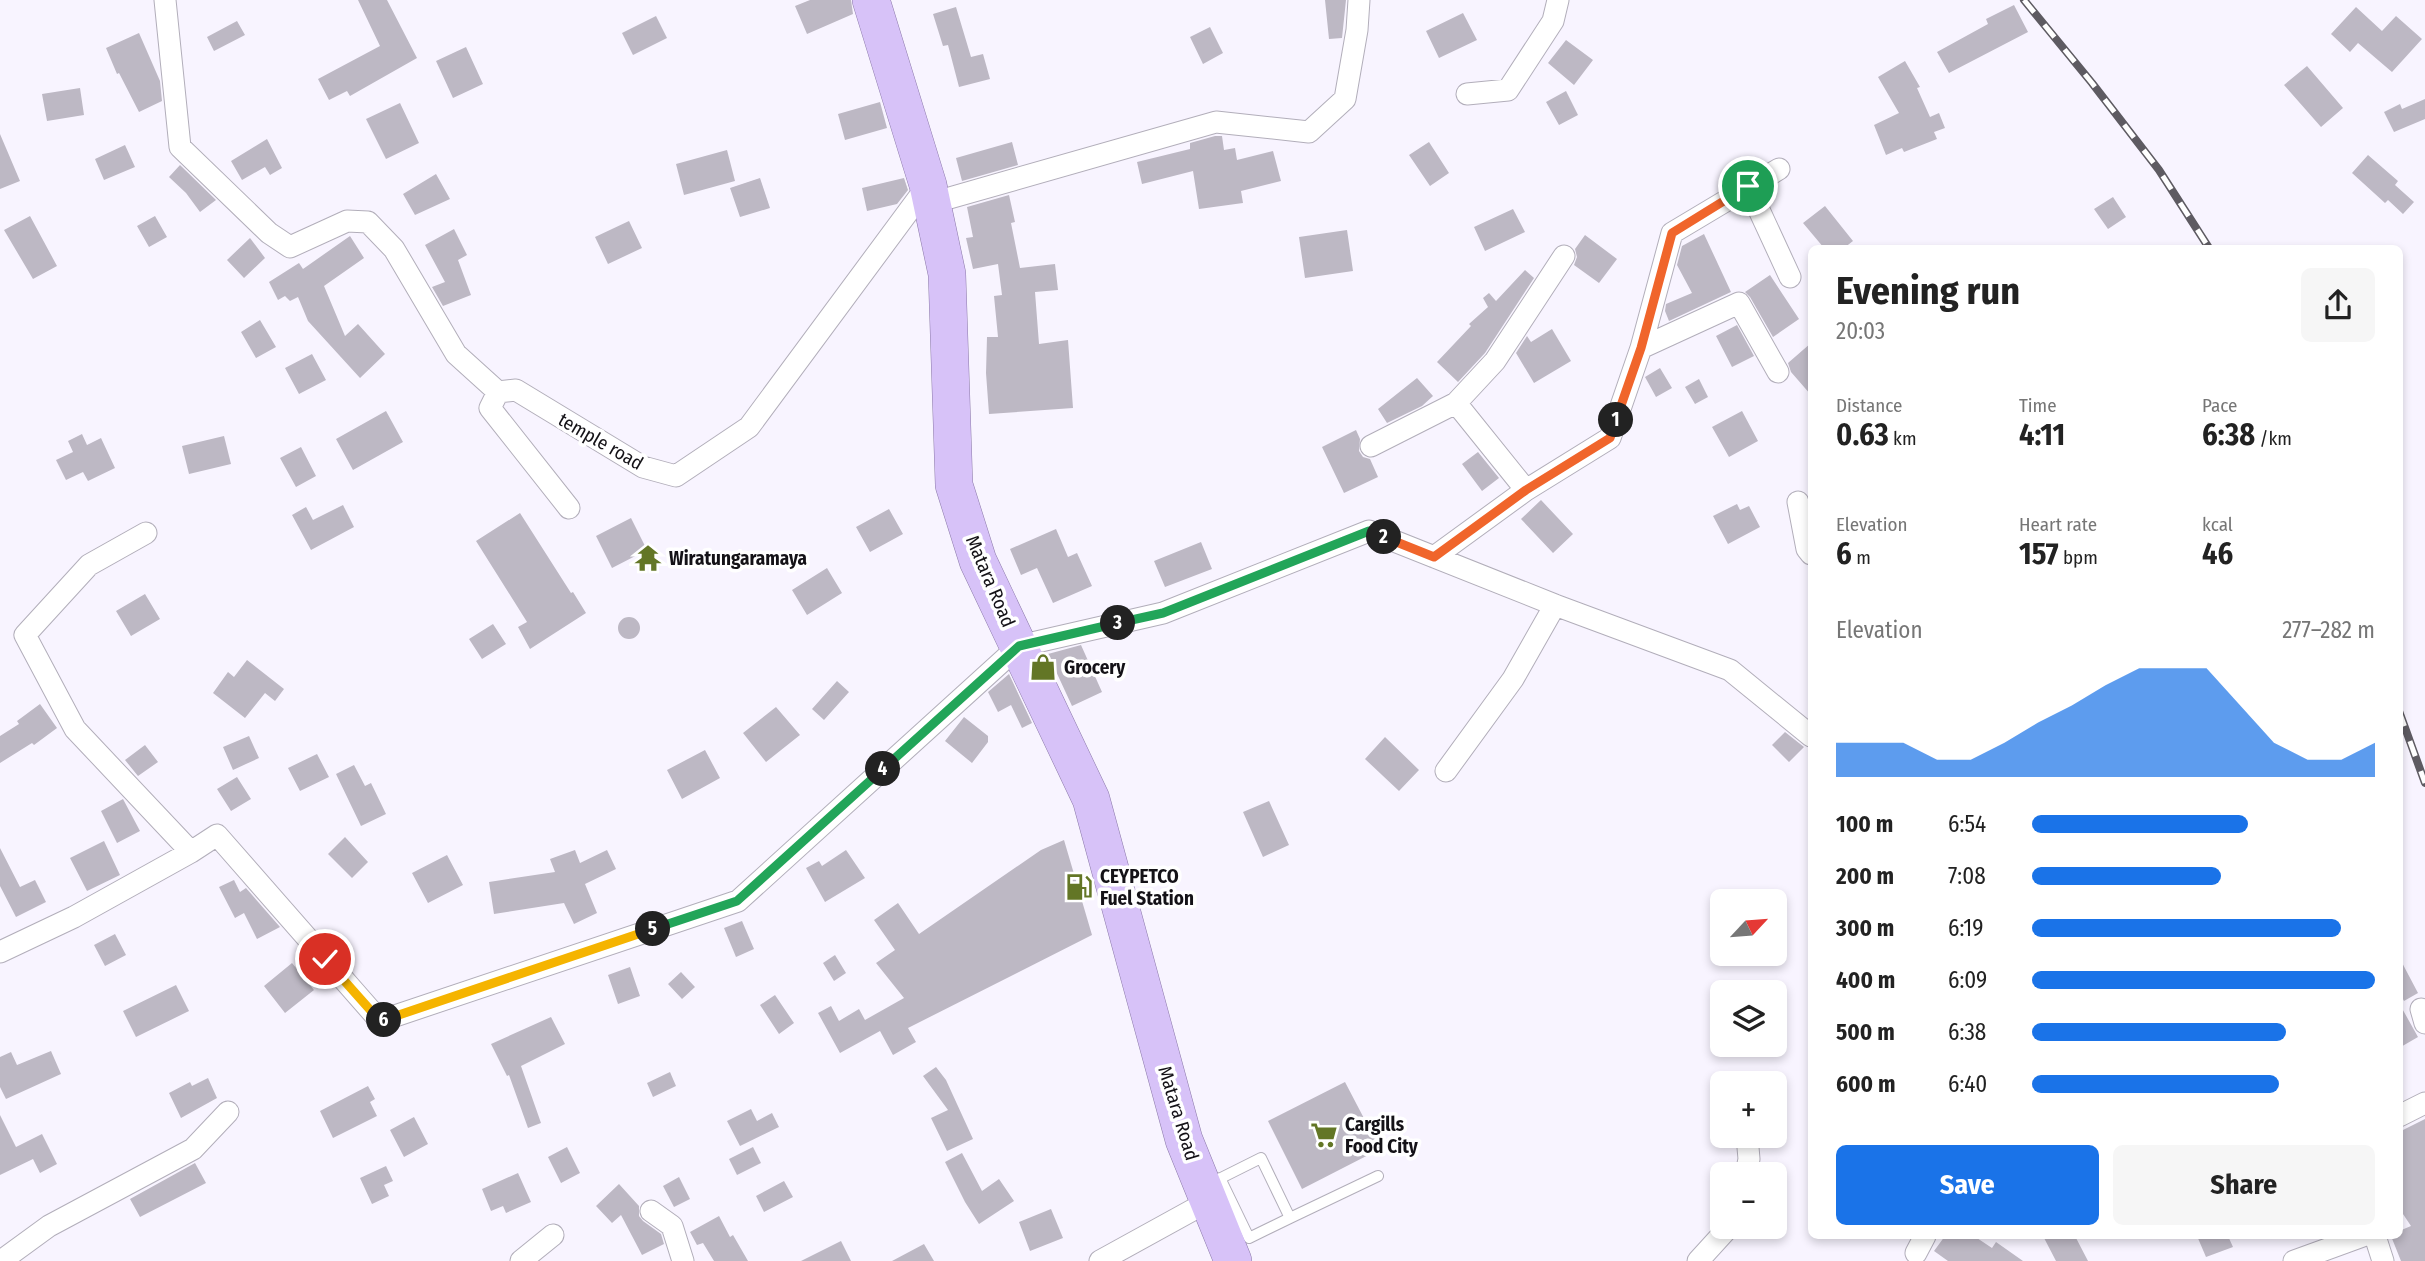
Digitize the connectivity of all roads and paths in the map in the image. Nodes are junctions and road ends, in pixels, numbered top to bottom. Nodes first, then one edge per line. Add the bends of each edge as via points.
1 (165, 0) edge
2 (871, 0) edge
3 (1359, 0) edge
4 (1558, 0) edge
5 (1467, 94) dead end
6 (1779, 169) dead end
7 (1748, 186) junction
8 (930, 194) junction
9 (1564, 256) dead end
10 (1790, 277) dead end
11 (1641, 348) junction
12 (1778, 372) dead end
13 (498, 392) junction
14 (1456, 403) junction
15 (1371, 446) dead end
16 (1526, 490) junction
17 (1798, 502) dead end
18 (569, 509) dead end
19 (146, 533) dead end
20 (1808, 550) edge
21 (1434, 557) junction
22 (1555, 605) junction
23 (1019, 646) junction
24 (1808, 734) edge
25 (1446, 771) dead end
26 (191, 852) junction
27 (0, 951) edge
28 (2425, 1103) edge
29 (228, 1112) dead end
30 (2403, 1114) edge
31 (1378, 1176) dead end
32 (1211, 1188) junction
33 (652, 1211) dead end
34 (1290, 1218) junction
35 (553, 1235) dead end
36 (1718, 1239) edge
37 (2355, 1239) edge
38 (2376, 1239) edge
39 (1, 1261) edge
40 (521, 1261) edge
41 (683, 1261) edge
42 (1100, 1261) edge
43 (1233, 1261) edge
44 (1698, 1261) edge
45 (2294, 1261) edge
46 (2383, 1261) edge

1 - 13 street via 180,147 269,233 290,247 347,221 368,222 394,250 456,354
2 - 8 highway, Matara Road
3 - 8 street via 1345,99 1308,132 1216,122
4 - 5 street via 1553,21 1508,90
6 - 7 street
7 - 10 street
7 - 11 street via 1672,233
8 - 13 street, temple road via 749,427 676,476 643,467 516,390
8 - 23 highway, Matara Road via 947,274 954,485 978,561
9 - 14 street via 1495,360
11 - 12 street via 1739,303
11 - 16 street via 1610,438
13 - 18 street via 490,408
14 - 15 street
14 - 16 street
16 - 21 street
17 - 20 street
19 - 26 street via 89,565 25,635 75,729
21 - 22 street
21 - 23 street via 1369,531 1163,613
22 - 24 street via 1730,670
22 - 25 street via 1513,679
23 - 26 street via 737,901 380,1021 217,835
23 - 32 highway, Matara Road via 1091,799 1184,1140
26 - 27 street via 74,917
28 - 30 street
29 - 39 street via 193,1149 49,1226
31 - 34 lane
32 - 34 lane via 1250,1238
32 - 34 lane via 1261,1158
32 - 42 street
32 - 43 highway, Matara Road
33 - 41 street via 672,1226
35 - 40 street
36 - 44 street
37 - 45 street
38 - 46 street

